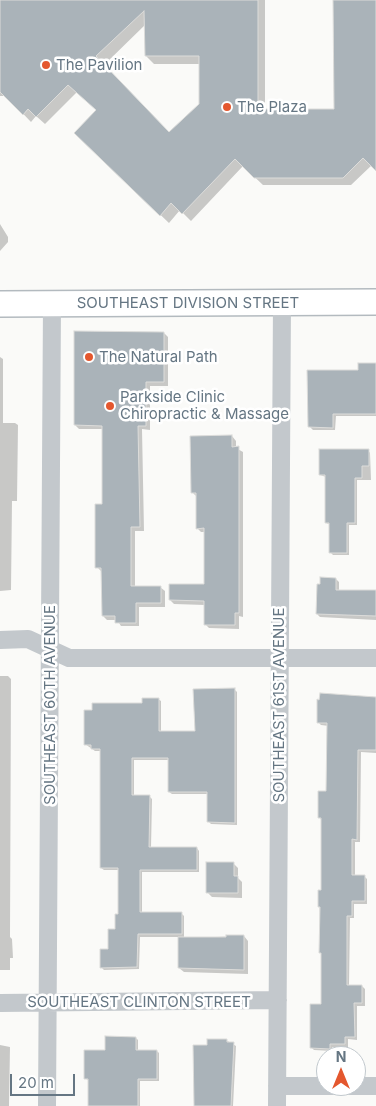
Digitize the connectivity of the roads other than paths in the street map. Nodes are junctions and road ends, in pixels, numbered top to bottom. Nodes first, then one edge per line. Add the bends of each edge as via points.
1 (376, 302) edge
2 (282, 303) junction
3 (0, 304) edge
4 (52, 304) junction
5 (0, 640) edge
6 (51, 649) junction
7 (278, 658) junction
8 (376, 658) edge
9 (278, 1000) junction
10 (0, 1002) edge
11 (48, 1003) junction
12 (277, 1086) junction
13 (376, 1086) edge
14 (48, 1106) edge
15 (277, 1106) edge

1 - 2 main road, SOUTHEAST DIVISION STREET
2 - 4 main road, SOUTHEAST DIVISION STREET
2 - 7 street, SOUTHEAST 61ST AVENUE
3 - 4 main road, SOUTHEAST DIVISION STREET
4 - 6 street, SOUTHEAST 60TH AVENUE
5 - 6 street via 28,639
6 - 7 street via 69,658
6 - 11 street, SOUTHEAST 60TH AVENUE
7 - 8 street
7 - 9 street, SOUTHEAST 61ST AVENUE
9 - 11 street, SOUTHEAST CLINTON STREET
9 - 12 street, SOUTHEAST 61ST AVENUE
10 - 11 street, SOUTHEAST CLINTON STREET
11 - 14 street, SOUTHEAST 60TH AVENUE
12 - 13 street
12 - 15 street, SOUTHEAST 61ST AVENUE

